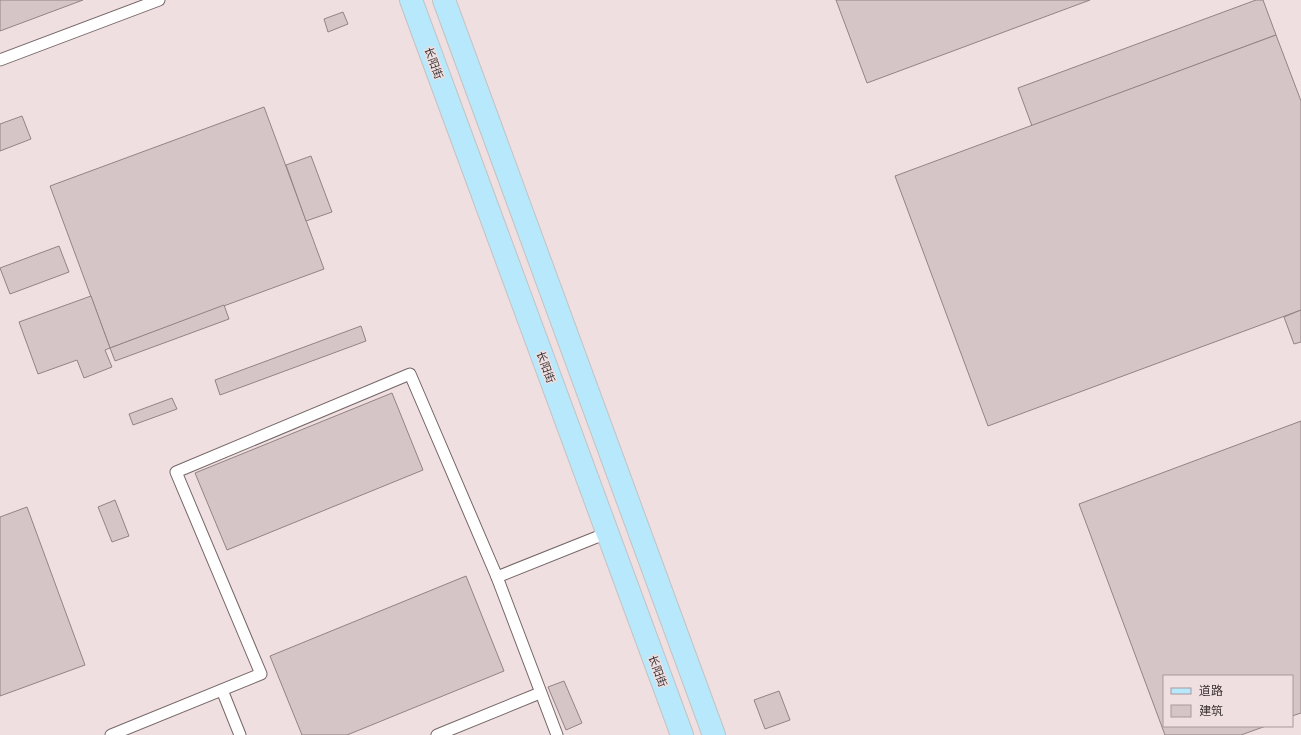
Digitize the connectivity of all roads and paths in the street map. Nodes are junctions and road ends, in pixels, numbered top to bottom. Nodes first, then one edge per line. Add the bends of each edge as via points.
1 (159, 0) edge
2 (411, 0) edge
3 (444, 0) edge
4 (0, 60) edge
5 (608, 533) junction
6 (497, 577) junction
7 (222, 690) junction
8 (540, 693) junction
9 (111, 735) edge
10 (240, 735) edge
11 (437, 735) edge
12 (557, 735) edge
13 (682, 735) edge
14 (714, 735) edge

1 - 4 lane
2 - 5 main road, 长阳街
3 - 14 main road
5 - 6 lane
5 - 13 main road, 长阳街
6 - 7 lane via 410,374 176,472 261,674
6 - 8 lane
7 - 9 lane
7 - 10 lane
8 - 11 lane
8 - 12 lane

